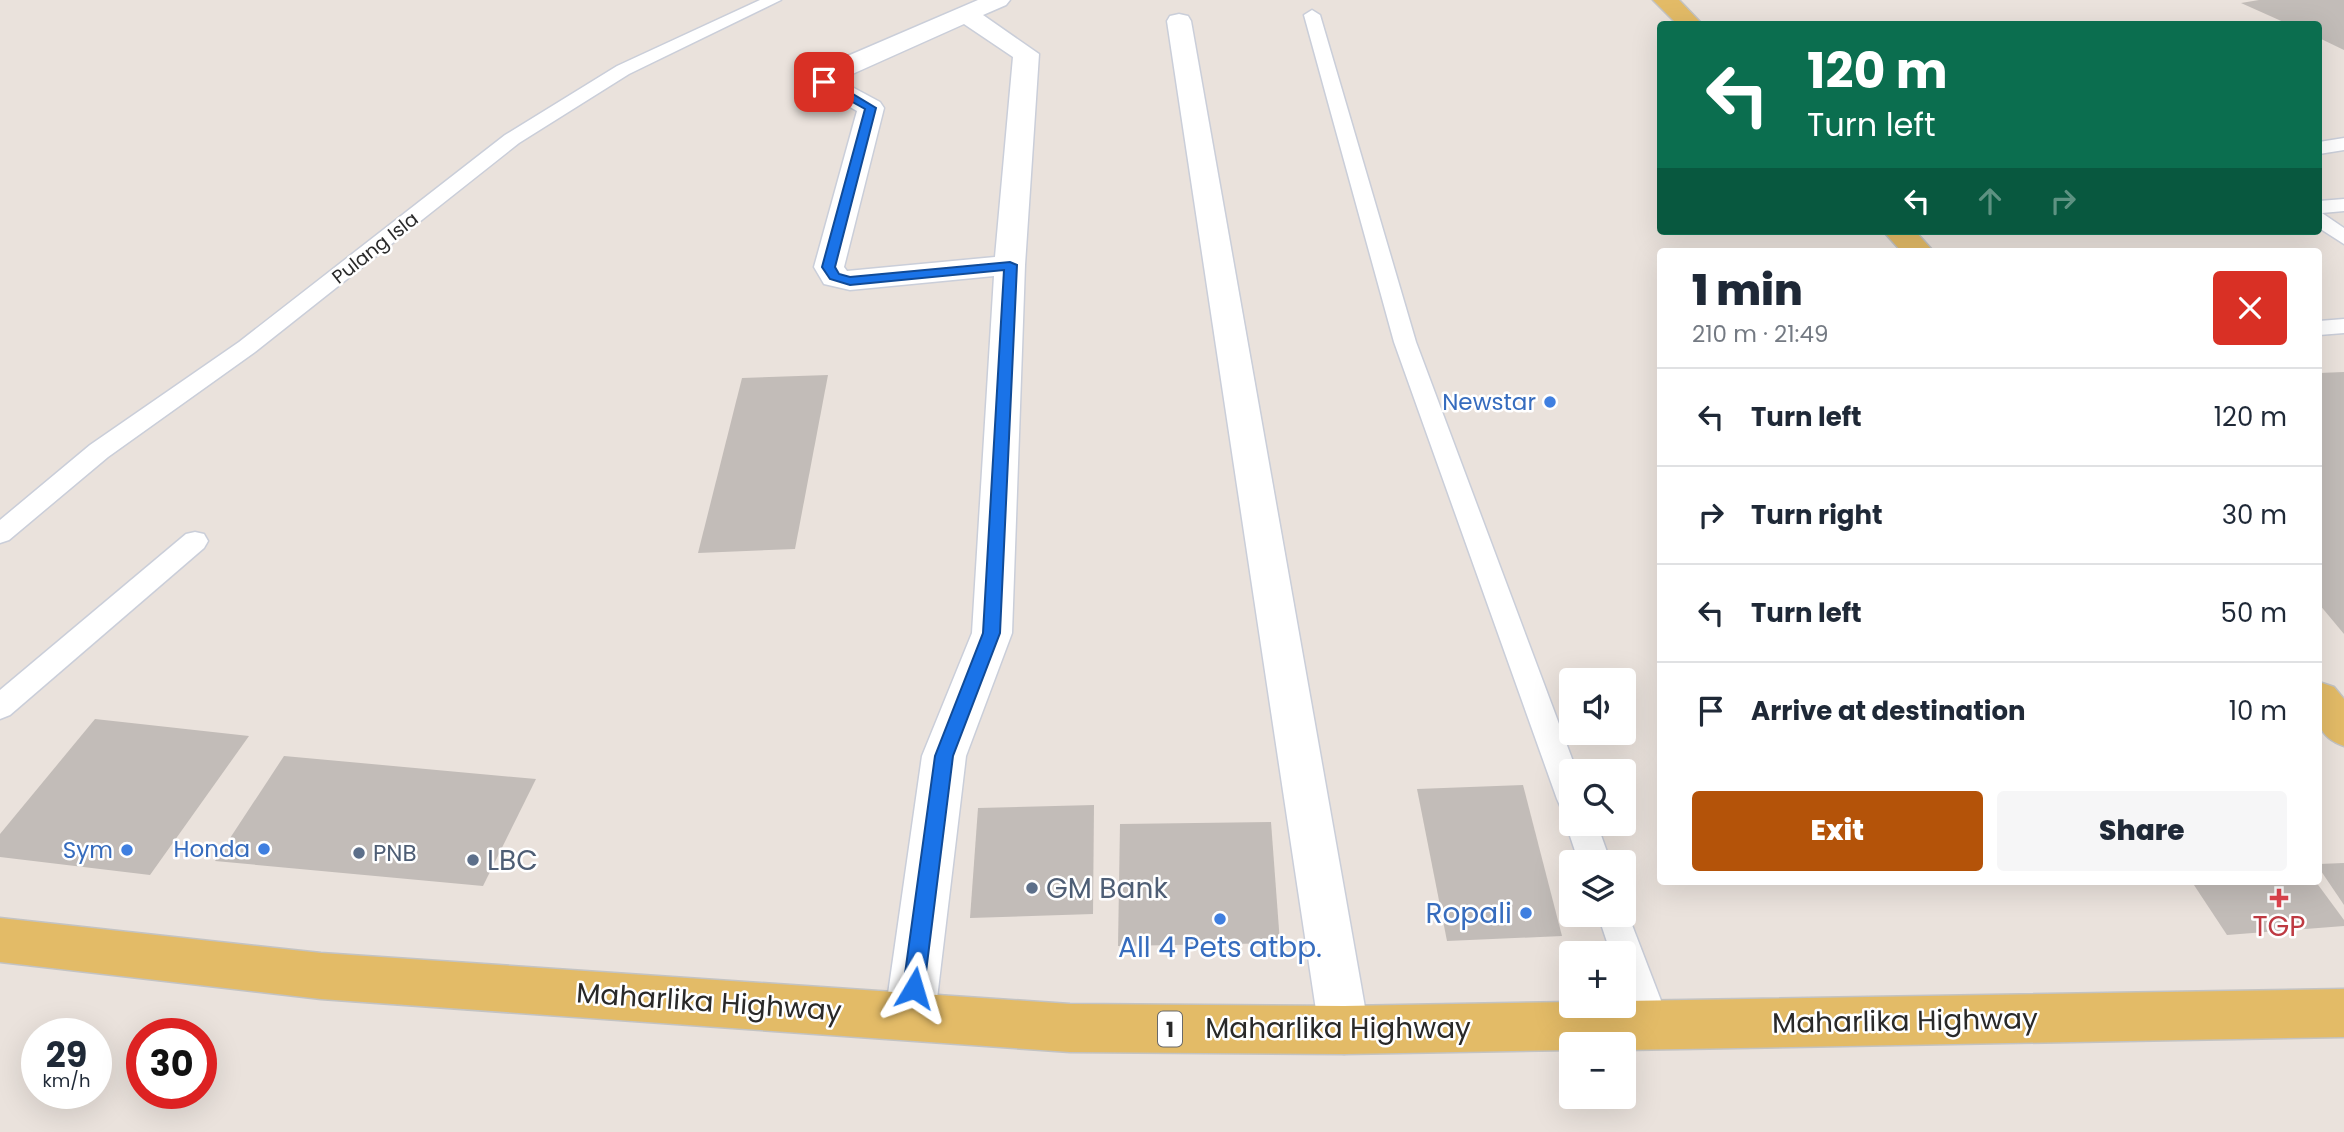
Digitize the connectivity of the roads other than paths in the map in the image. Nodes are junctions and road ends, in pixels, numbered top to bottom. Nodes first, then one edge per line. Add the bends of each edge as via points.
1 (773, 0) edge
2 (998, 0) edge
3 (1665, 0) edge
4 (964, 13) junction
5 (1312, 15) dead end
6 (1179, 21) dead end
7 (1687, 21) edge
8 (2344, 144) edge
9 (2322, 148) edge
10 (2344, 205) edge
11 (2322, 207) edge
12 (2322, 220) edge
13 (1902, 235) edge
14 (2344, 238) edge
15 (1915, 248) edge
16 (1010, 265) junction
17 (2344, 326) edge
18 (2322, 328) edge
19 (0, 534) edge
20 (195, 541) dead end
21 (2322, 703) edge
22 (0, 707) edge
23 (2344, 729) edge
24 (1559, 763) edge
25 (1618, 927) edge
26 (0, 940) edge
27 (2344, 1013) edge
28 (910, 1015) junction
29 (1653, 1024) junction
30 (1344, 1030) junction

1 - 19 lane, Pulang Isla via 623,70 512,139 247,347 99,451
2 - 4 street
3 - 7 main road
4 - 16 street via 1026,54
4 - 16 street via 831,72 824,82 871,108 828,267 835,277 850,281
5 - 24 lane via 1405,342
6 - 30 street
8 - 9 lane
10 - 11 lane
12 - 14 lane
13 - 15 main road
16 - 28 street via 992,633 944,756
17 - 18 lane
20 - 22 lane
21 - 23 main road
25 - 29 lane
26 - 28 main road, Maharlika Highway / 1 via 321,976
27 - 29 main road, Maharlika Highway / 1
28 - 30 main road, Maharlika Highway / 1 via 1070,1028
29 - 30 main road, Maharlika Highway / 1

